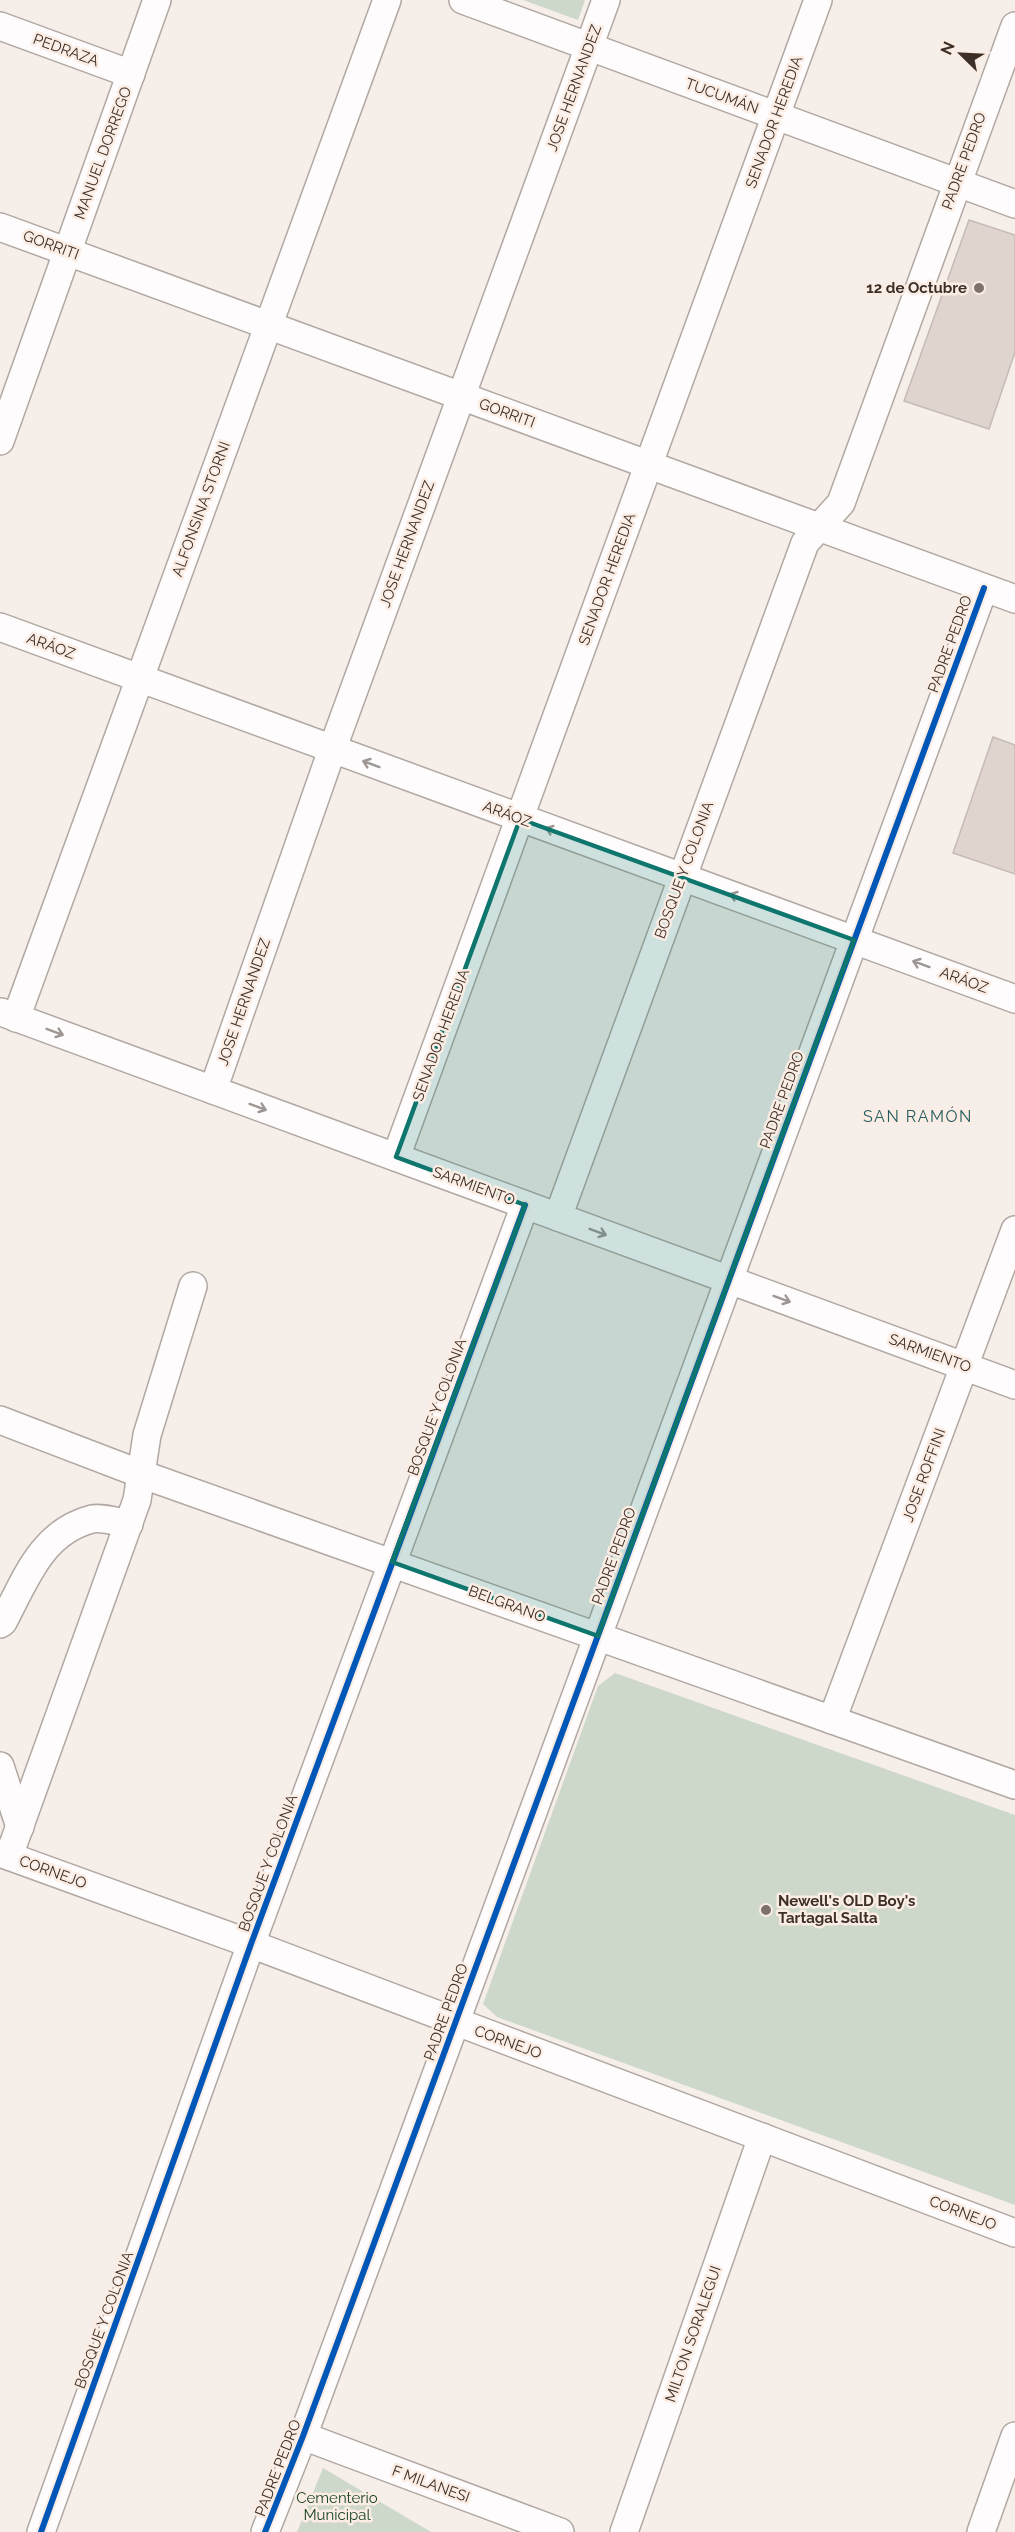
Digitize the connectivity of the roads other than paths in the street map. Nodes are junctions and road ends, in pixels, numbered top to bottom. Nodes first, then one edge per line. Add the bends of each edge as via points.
1 (158, 0) edge
2 (387, 0) edge
3 (463, 0) edge
4 (606, 0) edge
5 (818, 0) edge
6 (0, 26) edge
7 (1015, 26) edge
8 (589, 46) junction
9 (131, 74) junction
10 (776, 116) junction
11 (956, 182) junction
12 (1015, 204) edge
13 (0, 227) edge
14 (67, 251) junction
15 (268, 325) junction
16 (461, 396) junction
17 (2, 429) edge
18 (649, 465) junction
19 (818, 527) junction
20 (984, 588) junction
21 (1015, 599) edge
22 (0, 627) edge
23 (140, 679) junction
24 (332, 750) junction
25 (520, 819) junction
26 (681, 877) junction
27 (854, 939) junction
28 (1015, 999) edge
29 (8, 1015) edge
30 (213, 1090) junction
31 (396, 1157) junction
32 (525, 1204) junction
33 (558, 1217) junction
34 (1015, 1230) edge
35 (729, 1279) junction
36 (193, 1286) dead end
37 (964, 1366) junction
38 (1015, 1385) edge
39 (0, 1420) edge
40 (141, 1474) junction
41 (129, 1524) junction
42 (392, 1562) junction
43 (0, 1624) edge
44 (598, 1636) junction
45 (832, 1720) junction
46 (0, 1766) edge
47 (1015, 1785) edge
48 (20, 1827) junction
49 (5, 1855) edge
50 (251, 1944) junction
51 (455, 2022) junction
52 (762, 2137) junction
53 (1015, 2233) edge
54 (303, 2436) junction
55 (1015, 2436) edge
56 (41, 2532) edge
57 (265, 2532) edge
58 (560, 2532) edge
59 (624, 2532) edge
60 (981, 2532) edge

1 - 9 street, MANUEL DORREGO
2 - 15 street, ALFONSINA STORNI
3 - 8 street, TUCUMÁN
4 - 8 street, JOSE HERNANDEZ
5 - 10 street, SENADOR HEREDIA
6 - 9 street, PEDRAZA
7 - 11 street, PADRE PEDRO
8 - 10 street, TUCUMÁN
8 - 16 street, JOSE HERNANDEZ
9 - 14 street, MANUEL DORREGO
10 - 11 street, TUCUMÁN
10 - 18 street, SENADOR HEREDIA
11 - 12 street, TUCUMÁN
11 - 19 street, PADRE PEDRO via 841,503
13 - 14 street, GORRITI
14 - 15 street, GORRITI
14 - 17 street, MANUEL DORREGO
15 - 16 street, GORRITI
15 - 23 street, ALFONSINA STORNI
16 - 18 street, GORRITI
16 - 24 street, JOSE HERNANDEZ
18 - 19 street, GORRITI
18 - 25 street, SENADOR HEREDIA
19 - 20 street, GORRITI
19 - 26 street, BOSQUE Y COLONIA via 805,543
20 - 21 street, GORRITI
20 - 27 street, PADRE PEDRO
22 - 23 street, ARÁOZ
23 - 24 street, ARÁOZ
23 - 29 street, ALFONSINA STORNI
25 -> 24 street, ARÁOZ
24 - 30 street, JOSE HERNANDEZ
26 -> 25 street, ARÁOZ
25 - 31 street, SENADOR HEREDIA
27 -> 26 street, ARÁOZ
26 - 33 street, BOSQUE Y COLONIA
28 -> 27 street, ARÁOZ
27 - 35 street, PADRE PEDRO
29 -> 30 street, SARMIENTO
30 -> 31 street, SARMIENTO
31 - 32 street, SARMIENTO
32 - 33 street, SARMIENTO
32 - 42 street, BOSQUE Y COLONIA
33 -> 35 street, SARMIENTO
34 - 37 street, JOSE ROFFINI
35 -> 37 street, SARMIENTO
35 - 44 street, PADRE PEDRO
36 - 40 street via 147,1435
37 - 38 street, SARMIENTO
37 - 45 street, JOSE ROFFINI
39 - 40 street, BELGRANO
40 - 41 street
40 - 42 street, BELGRANO
41 - 43 street via 93,1518 60,1533 42,1549
41 - 48 street
42 - 44 street, BELGRANO
42 - 50 street, BOSQUE Y COLONIA
44 - 45 street, BELGRANO
44 - 51 street, PADRE PEDRO
45 - 47 street, BELGRANO
46 - 48 street
48 - 49 street
49 - 50 street, CORNEJO
50 - 51 street, CORNEJO
50 - 56 street, BOSQUE Y COLONIA
51 - 52 street, CORNEJO
51 - 54 street, PADRE PEDRO
52 - 53 street, CORNEJO
52 - 59 street, MILTON SORALEGUI
54 - 57 street, PADRE PEDRO
54 - 58 street, F MILANESI
55 - 60 street

